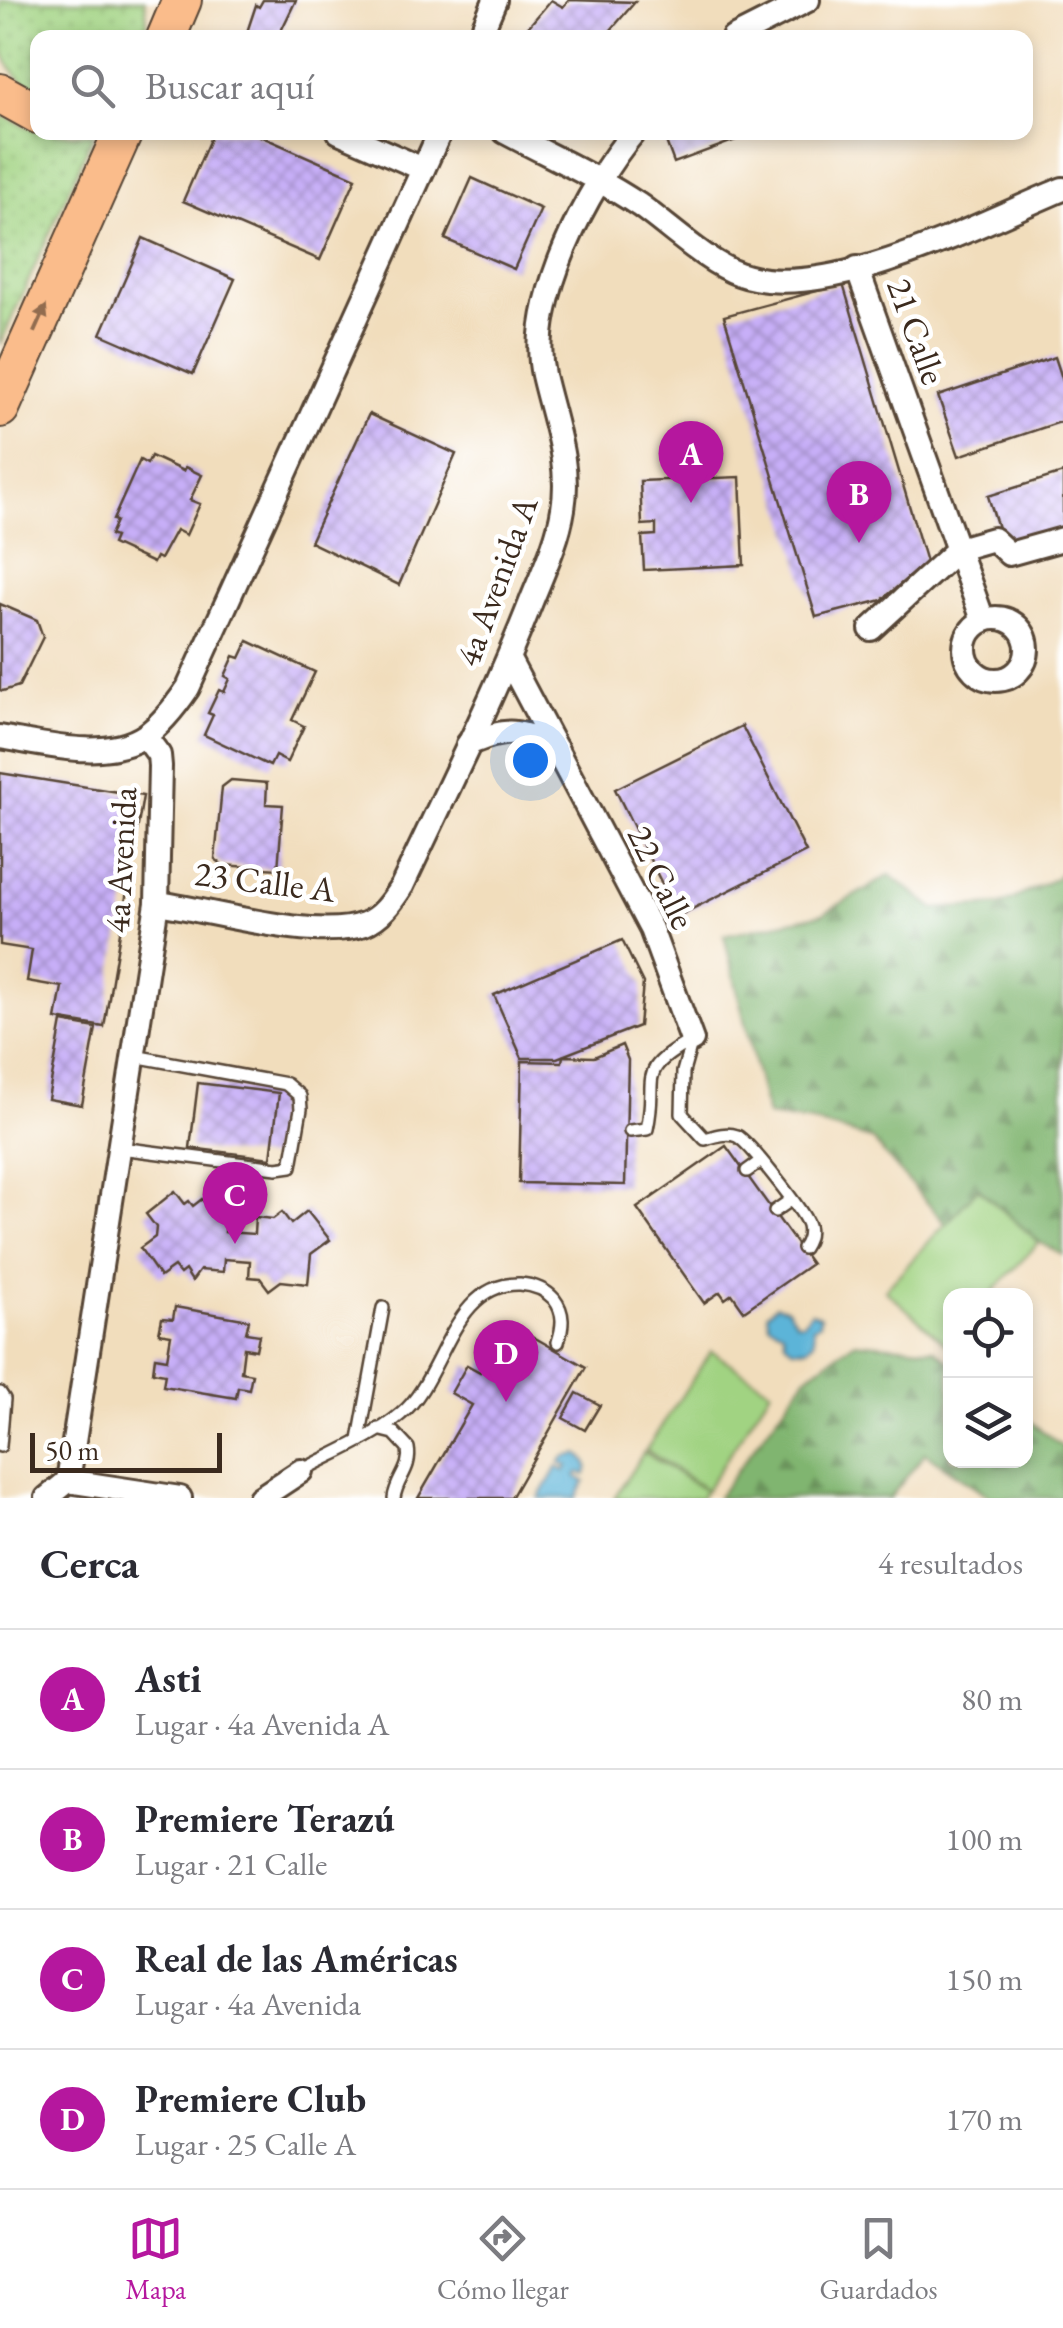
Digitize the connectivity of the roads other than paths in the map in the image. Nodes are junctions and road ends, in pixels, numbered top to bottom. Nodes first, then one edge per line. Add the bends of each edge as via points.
1 (163, 0) edge
2 (182, 0) edge
3 (495, 0) edge
4 (808, 0) edge
5 (165, 30) edge
6 (169, 30) edge
7 (482, 30) edge
8 (749, 30) edge
9 (0, 93) edge
10 (30, 112) edge
11 (119, 140) edge
12 (357, 140) edge
13 (436, 140) edge
14 (522, 140) edge
15 (628, 140) edge
16 (423, 169) junction
17 (600, 180) junction
18 (1063, 189) edge
19 (858, 268) junction
20 (0, 408) edge
21 (1063, 540) edge
22 (958, 549) junction
23 (983, 620) dead end
24 (871, 629) dead end
25 (508, 660) junction
26 (145, 736) junction
27 (0, 737) edge
28 (468, 744) junction
29 (557, 750) junction
30 (157, 903) junction
31 (364, 924) joint
32 (692, 1040) junction
33 (134, 1056) junction
34 (630, 1131) dead end
35 (120, 1148) junction
36 (761, 1161) junction
37 (748, 1172) dead end
38 (790, 1200) junction
39 (775, 1211) dead end
40 (804, 1248) dead end
41 (383, 1308) dead end
42 (558, 1342) dead end
43 (0, 1392) edge
44 (378, 1430) junction
45 (358, 1440) junction
46 (0, 1446) edge
47 (301, 1471) joint
48 (68, 1482) junction
49 (47, 1498) edge
50 (180, 1498) edge
51 (260, 1498) edge
52 (394, 1498) edge

1 - 5 main road
2 - 6 main road
3 - 7 street
4 - 8 street
9 - 10 main road
20 -> 11 main road
12 - 16 street
13 - 16 street, 4a Avenida
14 - 17 street, 21 Calle
15 - 17 street, 4a Avenida A
16 - 26 street, 4a Avenida via 188,688
17 - 19 street, 21 Calle via 738,274 766,282 816,280
17 - 25 street, 4a Avenida A via 541,316 542,372 564,460 564,509
18 - 19 street
19 - 22 street, 21 Calle
21 - 22 street via 1009,554 993,539
22 - 23 street, 21 Calle
22 - 24 street
25 - 28 street, 4a Avenida A
25 - 29 street, 22 Calle
26 - 27 street via 85,748
26 - 30 street, 4a Avenida via 160,766
28 - 29 street via 519,732
28 - 31 street, 4a Avenida A via 402,886
29 - 32 street, 22 Calle via 651,929
30 - 31 street, 23 Calle A via 292,926
30 - 33 street, 4a Avenida
32 - 34 lane via 660,1058 650,1078 647,1129
32 - 36 lane via 682,1072 682,1114 705,1140 737,1136
33 - 35 street, 4a Avenida
33 - 35 lane via 286,1084 300,1096 301,1109 291,1166
35 - 48 street, 4a Avenida
36 - 37 lane
36 - 38 lane
38 - 39 lane
38 - 40 lane via 808,1227
41 - 45 lane
42 - 44 lane via 561,1308 550,1294 518,1284 498,1288 462,1318 416,1400
43 - 46 lane
44 - 45 lane
44 - 52 lane via 394,1433 408,1448 408,1468
45 - 47 lane
47 - 51 street
48 - 49 street
48 - 50 street

